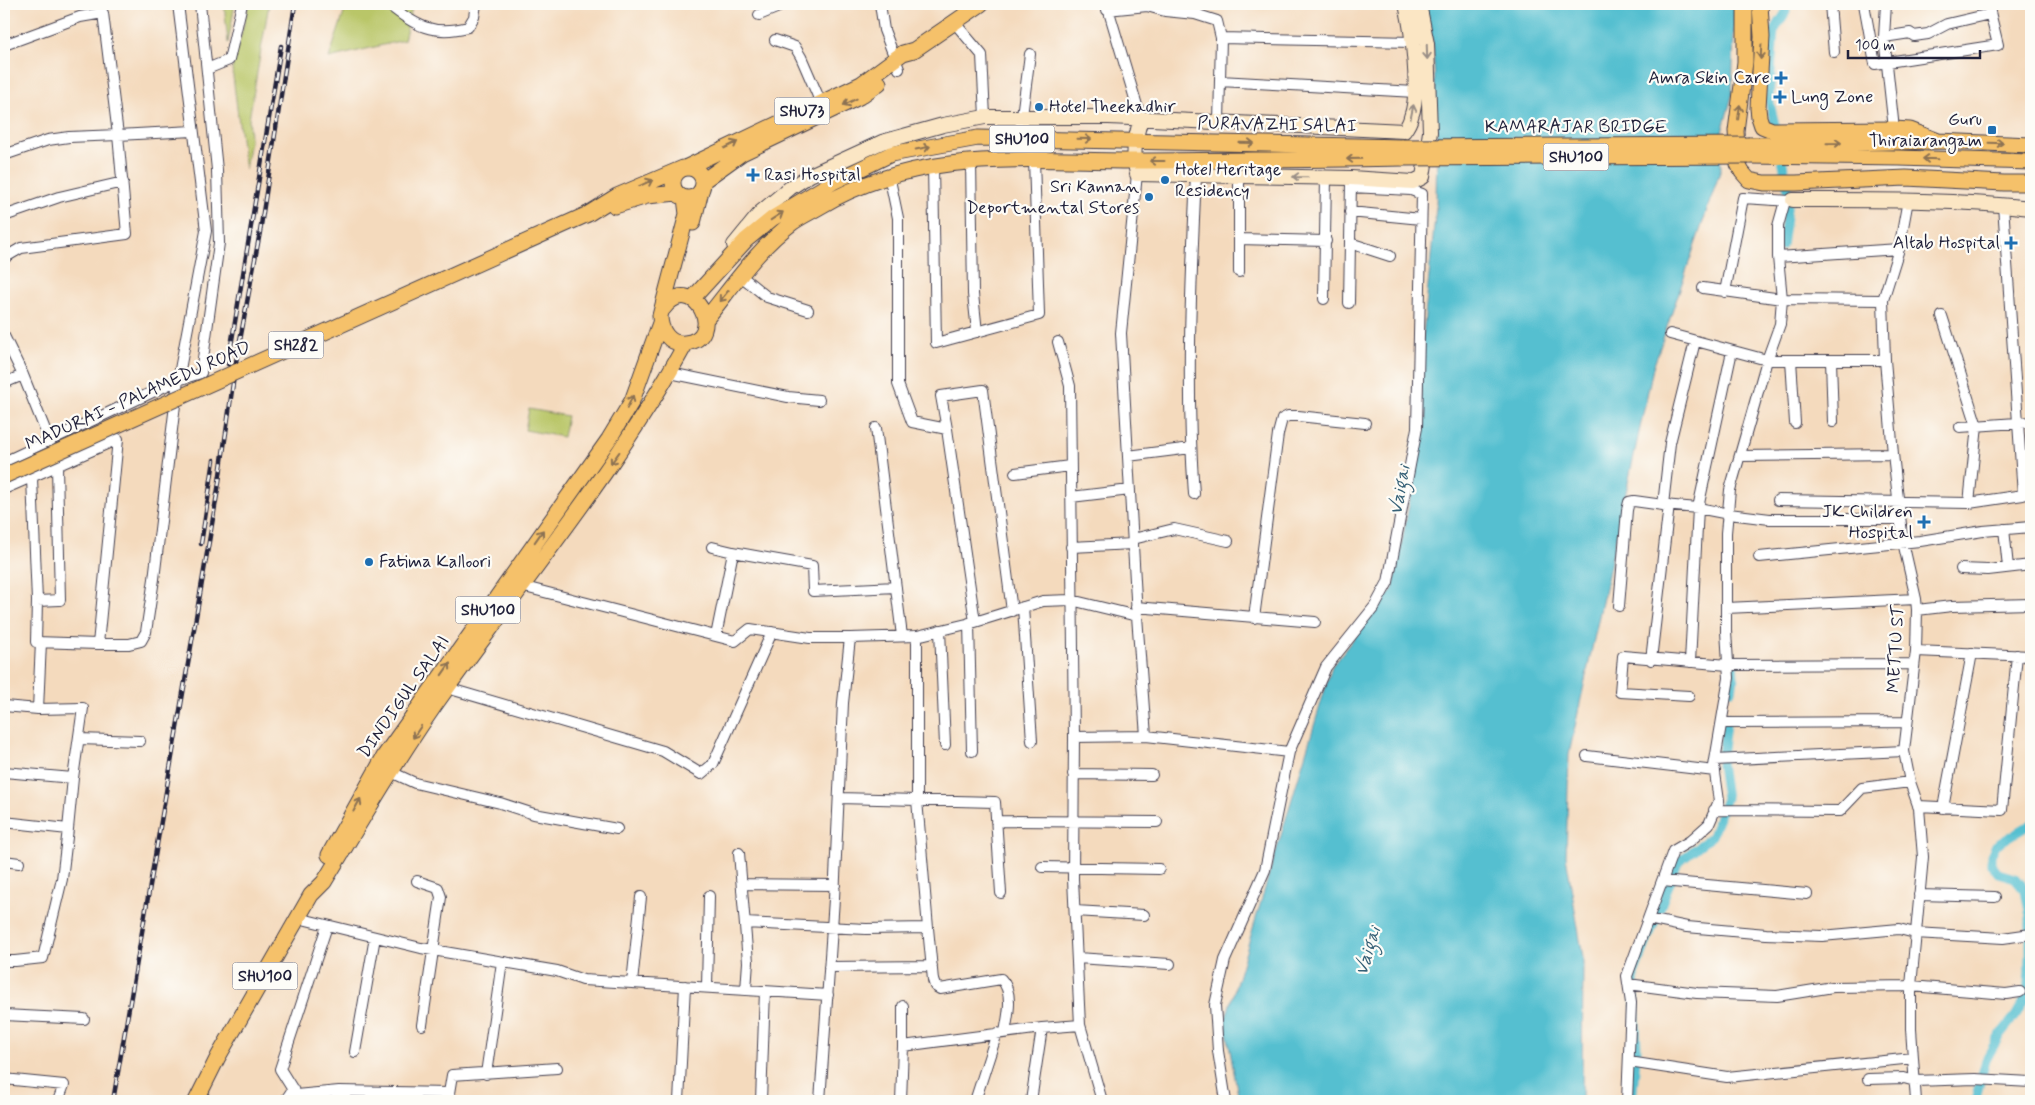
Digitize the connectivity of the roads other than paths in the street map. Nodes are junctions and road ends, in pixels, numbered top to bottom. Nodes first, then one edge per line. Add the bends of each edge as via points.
1 (178, 4) edge
2 (200, 4) edge
3 (242, 4) edge
4 (388, 4) edge
5 (476, 4) edge
6 (786, 4) edge
7 (880, 4) edge
8 (981, 4) edge
9 (1406, 4) edge
10 (1419, 4) edge
11 (1745, 4) edge
12 (1760, 4) edge
13 (1830, 4) edge
14 (1864, 4) edge
15 (1886, 4) edge
16 (1107, 7) edge
17 (102, 8) edge
18 (1197, 9) edge
19 (1989, 9) edge
20 (759, 15) dead end
21 (954, 22) junction
22 (1884, 37) junction
23 (1221, 38) junction
24 (775, 40) dead end
25 (1413, 42) junction
26 (4, 44) edge
27 (1834, 52) dead end
28 (1030, 54) dead end
29 (1887, 63) junction
30 (897, 64) junction
31 (207, 69) junction
32 (1220, 81) junction
33 (1415, 92) junction
34 (821, 103) junction
35 (985, 117) junction
36 (1022, 117) junction
37 (1141, 119) junction
38 (1219, 122) junction
39 (1894, 128) junction
40 (193, 131) junction
41 (118, 135) junction
42 (1019, 139) junction
43 (1135, 140) junction
44 (1938, 141) junction
45 (1779, 143) junction
46 (2030, 145) edge
47 (1403, 152) junction
48 (4, 155) edge
49 (1034, 159) junction
50 (970, 160) junction
51 (2031, 162) edge
52 (933, 165) junction
53 (1135, 167) junction
54 (685, 168) junction
55 (889, 175) junction
56 (1196, 175) junction
57 (1239, 176) junction
58 (1326, 178) junction
59 (123, 182) junction
60 (1351, 182) junction
61 (2031, 183) edge
62 (702, 186) junction
63 (681, 195) junction
64 (1908, 200) junction
65 (1788, 201) junction
66 (2003, 205) junction
67 (2031, 208) edge
68 (1350, 212) junction
69 (588, 214) junction
70 (4, 216) edge
71 (1421, 219) junction
72 (1239, 239) junction
73 (1326, 241) junction
74 (1350, 243) junction
75 (1899, 248) junction
76 (1390, 256) dead end
77 (1781, 257) junction
78 (4, 258) edge
79 (1239, 272) dead end
80 (715, 275) junction
81 (741, 276) junction
82 (1703, 288) dead end
83 (1725, 292) junction
84 (690, 298) junction
85 (1785, 299) junction
86 (1324, 300) dead end
87 (1883, 300) junction
88 (1349, 303) dead end
89 (808, 310) dead end
90 (661, 316) junction
91 (1942, 316) dead end
92 (706, 319) junction
93 (977, 332) junction
94 (1670, 334) dead end
95 (4, 336) edge
96 (1694, 341) junction
97 (1058, 342) dead end
98 (686, 343) junction
99 (1732, 351) junction
100 (1770, 360) junction
101 (1790, 360) junction
102 (1831, 360) junction
103 (1885, 360) junction
104 (670, 373) junction
105 (22, 375) junction
106 (178, 380) junction
107 (4, 383) edge
108 (819, 400) dead end
109 (1833, 422) dead end
110 (2031, 422) edge
111 (1365, 423) dead end
112 (1796, 423) dead end
113 (2016, 423) junction
114 (1977, 426) junction
115 (1960, 427) dead end
116 (876, 428) dead end
117 (947, 429) junction
118 (50, 442) junction
119 (1191, 448) junction
120 (1893, 454) junction
121 (1128, 456) junction
122 (1742, 456) junction
123 (4, 462) edge
124 (57, 466) junction
125 (1070, 466) junction
126 (1015, 473) dead end
127 (4, 476) edge
128 (32, 478) junction
129 (4, 489) edge
130 (1130, 490) junction
131 (1194, 494) dead end
132 (2027, 494) edge
133 (1070, 497) junction
134 (1778, 500) dead end
135 (1898, 502) junction
136 (1969, 503) junction
137 (1666, 505) junction
138 (1698, 508) junction
139 (1731, 515) junction
140 (1900, 519) junction
141 (2031, 527) edge
142 (2004, 529) junction
143 (1133, 541) junction
144 (1228, 541) dead end
145 (1903, 542) junction
146 (712, 547) dead end
147 (1071, 547) junction
148 (733, 552) junction
149 (1759, 557) dead end
150 (2031, 565) edge
151 (2008, 567) junction
152 (1961, 569) dead end
153 (507, 582) junction
154 (523, 586) junction
155 (896, 587) junction
156 (1916, 599) junction
157 (1072, 600) junction
158 (37, 601) junction
159 (2031, 604) edge
160 (1619, 606) dead end
161 (1023, 607) junction
162 (1729, 607) junction
163 (1917, 610) junction
164 (1012, 611) junction
165 (1137, 612) junction
166 (1254, 618) junction
167 (972, 622) junction
168 (1315, 622) dead end
169 (940, 630) junction
170 (772, 632) junction
171 (716, 636) junction
172 (902, 636) junction
173 (917, 636) junction
174 (850, 638) junction
175 (41, 642) junction
176 (98, 644) junction
177 (1916, 651) junction
178 (1972, 653) junction
179 (2017, 655) junction
180 (2031, 656) edge
181 (1651, 660) junction
182 (1690, 662) junction
183 (1914, 664) junction
184 (1732, 665) junction
185 (447, 688) junction
186 (1689, 696) dead end
187 (4, 706) edge
188 (38, 709) junction
189 (1907, 722) junction
190 (1725, 723) junction
191 (1146, 736) junction
192 (1074, 737) junction
193 (79, 739) junction
194 (140, 741) dead end
195 (1032, 741) dead end
196 (945, 745) dead end
197 (972, 751) dead end
198 (1904, 751) junction
199 (1289, 752) junction
200 (1587, 756) dead end
201 (1719, 760) junction
202 (1714, 771) junction
203 (4, 772) edge
204 (391, 772) junction
205 (1073, 774) junction
206 (1152, 775) dead end
207 (74, 778) junction
208 (1910, 782) junction
209 (839, 798) junction
210 (916, 800) junction
211 (1918, 806) junction
212 (1944, 808) junction
213 (1719, 810) junction
214 (1073, 821) junction
215 (4, 822) edge
216 (996, 822) junction
217 (1157, 822) dead end
218 (68, 829) junction
219 (617, 829) dead end
220 (739, 853) dead end
221 (4, 861) edge
222 (19, 863) dead end
223 (1042, 867) dead end
224 (1073, 867) junction
225 (1159, 869) dead end
226 (417, 881) dead end
227 (1668, 881) junction
228 (742, 884) junction
229 (835, 885) junction
230 (1001, 893) dead end
231 (1807, 894) dead end
232 (311, 895) junction
233 (1919, 895) junction
234 (641, 896) dead end
235 (709, 896) dead end
236 (1994, 897) dead end
237 (1074, 911) junction
238 (1144, 915) dead end
239 (298, 918) junction
240 (1653, 920) junction
241 (745, 923) junction
242 (327, 926) junction
243 (832, 927) junction
244 (928, 928) junction
245 (1915, 934) junction
246 (2027, 935) edge
247 (375, 937) junction
248 (434, 950) junction
249 (1077, 958) junction
250 (4, 961) edge
251 (502, 962) junction
252 (1170, 964) dead end
253 (932, 966) junction
254 (829, 967) junction
255 (632, 983) junction
256 (1632, 984) junction
257 (685, 986) junction
258 (1911, 986) junction
259 (708, 987) junction
260 (746, 990) junction
261 (765, 991) junction
262 (2020, 992) dead end
263 (828, 995) junction
264 (903, 1006) dead end
265 (4, 1015) edge
266 (84, 1019) dead end
267 (422, 1025) dead end
268 (1080, 1025) junction
269 (1042, 1028) junction
270 (1001, 1033) junction
271 (903, 1046) junction
272 (355, 1052) dead end
273 (218, 1057) junction
274 (1913, 1058) junction
275 (1633, 1063) junction
276 (557, 1068) dead end
277 (486, 1074) junction
278 (4, 1079) edge
279 (1868, 1080) dead end
280 (1915, 1081) junction
281 (2031, 1082) edge
282 (296, 1095) edge
283 (450, 1097) edge
284 (58, 1101) edge
285 (185, 1101) edge
286 (196, 1101) edge
287 (285, 1101) edge
288 (679, 1101) edge
289 (761, 1101) edge
290 (820, 1101) edge
291 (901, 1101) edge
292 (975, 1101) edge
293 (1031, 1101) edge
294 (1102, 1101) edge
295 (1226, 1101) edge
296 (1627, 1101) edge
297 (1916, 1101) edge

1 - 40 street
2 - 31 street
3 - 31 street via 229,60
4 - 5 street via 428,29 451,31 468,27
6 - 20 street
7 - 30 street via 884,30
8 - 21 main road, SHU73
9 - 25 main road
10 -> 60 main road via 1427,44 1430,132 1423,177 1413,182
61 -> 11 main road via 1906,178 1796,183 1749,180 1738,164 1736,131 1744,62
12 -> 45 main road via 1759,117 1762,126
13 - 27 street
14 - 29 street via 1875,64
15 - 22 street
16 - 18 street via 1147,6 1165,11
16 - 37 street
17 - 26 street
17 - 41 street
18 - 23 street via 1217,21
19 - 22 street via 1928,34
19 - 29 street via 1998,45
21 - 30 main road, SHU73 via 914,50 903,53
21 - 35 street via 982,55
22 - 29 street
23 - 25 street
23 - 32 street
24 - 34 street via 795,47
25 - 33 main road
28 - 36 street
29 - 39 street
30 - 34 main road, SHU73
30 -> 62 main road, SHU73 via 859,98 742,153
31 - 106 street via 217,170 219,242 202,373
32 - 33 street
32 - 38 street
38 -> 33 main road via 1404,131 1412,117
54 -> 34 main road, SHU73
35 - 36 main road
35 - 80 main road via 882,142 810,175 761,212 713,269
36 - 37 main road
36 - 42 street
37 - 38 main road
37 - 43 main road
39 - 44 main road via 1910,130
39 - 45 main road
40 - 41 street
40 - 106 street via 206,231
41 - 48 street via 48,140
41 - 59 street
42 -> 43 main road, PURAVAZHI SALAI / SHU100
80 -> 42 main road, PURAVAZHI SALAI / SHU100 via 746,240 773,218 833,182 891,154 978,138
43 -> 47 main road, PURAVAZHI SALAI / SHU100
43 - 53 main road
45 -> 44 main road, SHU100
44 -> 46 main road, SHU100
45 - 47 main road, KAMARAJAR BRIDGE / SHU100, bridge via 1749,150
51 -> 45 main road, SHU100
47 -> 53 main road, PURAVAZHI SALAI / SHU100
49 - 50 main road, PURAVAZHI SALAI / SHU100
49 - 53 main road, PURAVAZHI SALAI / SHU100
49 - 93 street via 1039,315
50 - 52 main road, PURAVAZHI SALAI / SHU100
50 - 93 street
52 - 55 main road, PURAVAZHI SALAI / SHU100
52 - 93 street via 936,343
53 - 56 main road
53 - 121 street via 1121,333
54 - 62 main road via 696,170
54 - 63 main road via 674,177 673,186
69 -> 54 main road, MADURAI - PALAMEDU ROAD / SH282 via 617,196
55 - 81 main road, PURAVAZHI SALAI / SHU100 via 840,194 792,223 752,260
55 - 117 street via 898,218 898,384 912,422
56 - 57 main road
56 - 119 street via 1190,310
58 -> 57 main road
57 - 72 street
58 - 60 main road
58 - 73 street
59 - 70 street via 59,196
59 - 78 street via 127,234 21,248
60 - 68 street
60 - 71 street via 1422,194
62 - 63 main road, SHU73 via 694,197
62 - 84 main road via 680,277 681,286
63 - 69 main road, MADURAI - PALAMEDU ROAD / SH282 via 647,196
63 - 90 main road, DINDIGUL SALAI via 687,214
64 - 65 main road
64 - 66 main road
64 - 75 street, METTU ST
65 - 77 street via 1778,226
65 - 83 street via 1743,198
66 - 67 main road
66 - 113 street
68 - 71 street
68 - 74 street
69 - 127 main road, MADURAI - PALAMEDU ROAD / SH282, bridge
71 - 199 street via 1417,428 1388,582 1375,606 1326,667
72 - 73 street
72 - 79 street
73 - 86 street
74 - 76 street
74 - 88 street
75 - 77 street
75 - 87 street, METTU ST
77 - 85 street
80 - 84 main road, PURAVAZHI SALAI / SHU100
81 - 89 street via 767,297
81 -> 92 main road, PURAVAZHI SALAI / SHU100
82 - 83 street
83 - 85 street
84 - 90 main road, SHU100 via 673,299
84 - 92 main road via 702,307
85 - 87 street
85 - 100 street
87 - 103 street, METTU ST
90 - 98 main road via 666,336
153 -> 90 main road, DINDIGUL SALAI / SHU100 via 632,401
91 - 114 street
92 - 98 main road, SHU100 via 698,337
94 - 96 street
95 - 105 street
96 - 99 street
96 - 137 street via 1670,443
97 - 125 street via 1070,386
98 - 104 main road, DINDIGUL SALAI / SHU100
99 - 100 street
99 - 138 street
100 - 101 street
100 - 122 street
101 - 102 street
101 - 112 street
102 - 103 street
102 - 109 street
103 - 120 street, METTU ST
104 - 108 street via 788,397
104 -> 154 main road, DINDIGUL SALAI / SHU100 via 624,445
105 - 107 street
105 - 118 street
106 - 118 street
106 - 176 street via 146,632 141,641 129,644
110 - 113 street
111 - 166 street via 1298,416 1282,419
113 - 114 street
113 - 132 street
114 - 115 street
114 - 136 street
116 - 155 street
117 - 164 street via 941,396 983,390
117 - 167 street
118 - 123 street
119 - 121 street
119 - 131 street
120 - 122 street
120 - 135 street, METTU ST
121 - 130 street
122 - 139 street via 1730,490
124 - 128 street
124 - 158 street via 60,600
124 - 176 street via 118,439
125 - 126 street
125 - 133 street
128 - 129 street
128 - 158 street
130 - 133 street
130 - 143 street
132 - 136 street
133 - 147 street
134 - 135 street
135 - 136 street
135 - 140 street, METTU ST
137 - 138 street
137 - 160 street via 1629,502
137 - 181 street
138 - 139 street
138 - 182 street
139 - 140 street via 1770,519
139 - 162 street
140 - 145 street, METTU ST
141 - 142 street
142 - 145 street
142 - 151 street
143 - 144 street via 1174,529
143 - 147 street
143 - 165 street
145 - 149 street
145 - 156 street, METTU ST
146 - 148 street
147 - 157 street
148 - 155 street via 812,566 813,591
148 - 171 street
150 - 151 street
151 - 152 street
153 - 154 street
232 -> 153 main road, DINDIGUL SALAI / SHU100 via 316,879 384,755
154 - 171 street
154 - 185 main road, DINDIGUL SALAI / SHU100
155 - 172 street
156 - 162 street
156 - 163 street, METTU ST
157 - 161 street via 1044,601
157 - 165 street
157 - 192 street
158 - 175 street via 36,642
159 - 163 street
161 - 164 street
161 - 195 street
162 - 184 street
163 - 177 street, METTU ST
164 - 167 street
165 - 166 street
165 - 191 street
166 - 168 street
167 - 169 street
167 - 197 street
169 - 173 street
169 - 196 street
170 - 171 street via 750,629 735,641
170 - 174 street via 810,638
170 - 185 street via 713,764 701,774 663,751
172 - 173 street
172 - 174 street
173 - 210 street
174 - 209 street via 843,703
175 - 176 street
175 - 188 street
177 - 178 street
177 - 183 street, METTU ST
178 - 179 street
178 - 212 street
179 - 180 street
179 - 212 street via 2002,810
181 - 182 street
181 - 186 street via 1623,656 1620,692
182 - 184 street
183 - 184 street
183 - 189 street, METTU ST
184 - 190 street
185 -> 204 main road, DINDIGUL SALAI / SHU100
187 - 188 street
188 - 193 street via 83,708
189 - 190 street
189 - 198 street, METTU ST
190 - 201 street
191 - 192 street
191 - 199 street
192 - 205 street
193 - 194 street
193 - 207 street
198 - 201 street
198 - 208 street, METTU ST
199 - 295 street via 1265,870 1225,960 1216,1005 1218,1051
200 - 202 street
201 - 202 street
202 - 213 street
203 - 207 street
204 - 219 street via 415,783 534,814
204 - 232 main road, DINDIGUL SALAI / SHU100 via 324,882
205 - 206 street
205 - 214 street
207 - 218 street
208 - 211 street, METTU ST
208 - 213 street via 1862,788 1840,811
209 - 210 street
209 - 229 street
210 - 216 street via 995,802
210 - 244 street
211 - 212 street
211 - 233 street, METTU ST via 1923,857
213 - 227 street via 1709,824 1673,851
214 - 216 street
214 - 217 street
214 - 224 street
215 - 218 street
216 - 230 street
218 - 250 street via 62,879 43,958
220 - 228 street
221 - 222 street
223 - 224 street
224 - 225 street
224 - 237 street
226 - 248 street via 438,888 440,892
227 - 231 street
227 - 240 street
228 - 229 street
228 - 241 street
229 - 243 street
232 - 239 main road, DINDIGUL SALAI / SHU100
233 - 236 street
233 - 245 street, METTU ST
234 - 255 street
235 - 259 street
237 - 238 street
237 - 249 street
239 - 242 street
239 - 273 main road, DINDIGUL SALAI / SHU100
240 - 245 street via 1766,934 1822,936 1899,930
240 - 256 street via 1627,976
241 - 243 street
241 - 260 street
242 - 247 street
242 - 282 street via 280,1069
243 - 244 street
243 - 254 street
244 - 253 street
245 - 246 street via 2003,938
245 - 258 street, METTU ST
247 - 248 street
247 - 272 street
248 - 251 street
248 - 267 street
249 - 252 street
249 - 268 street
251 - 255 street via 557,971 583,980
251 - 277 street
253 - 254 street
253 - 270 street via 936,986 940,989 1001,979 1006,983 1008,1013
254 - 263 street
255 - 257 street
256 - 258 street via 1697,993 1777,996 1832,987
256 - 275 street
257 - 259 street
257 - 288 street
258 - 262 street via 2006,994
258 - 274 street, METTU ST
259 - 260 street
260 - 261 street
261 - 263 street
261 - 289 street
263 - 290 street
264 - 271 street
265 - 266 street
268 - 269 street
268 - 294 street
269 - 270 street
269 - 293 street
270 - 271 street
270 - 292 street
271 - 291 street
273 - 285 main road, DINDIGUL SALAI / SHU100 via 202,1072
273 - 286 main road, DINDIGUL SALAI / SHU100
274 - 275 street via 1727,1077
274 - 280 street, METTU ST
275 - 296 street
276 - 277 street
277 - 283 street via 452,1075
278 - 284 street via 64,1085
279 - 280 street via 1904,1078
280 - 281 street via 1976,1079
280 - 297 street, METTU ST
282 - 283 street via 339,1091
282 - 287 street

